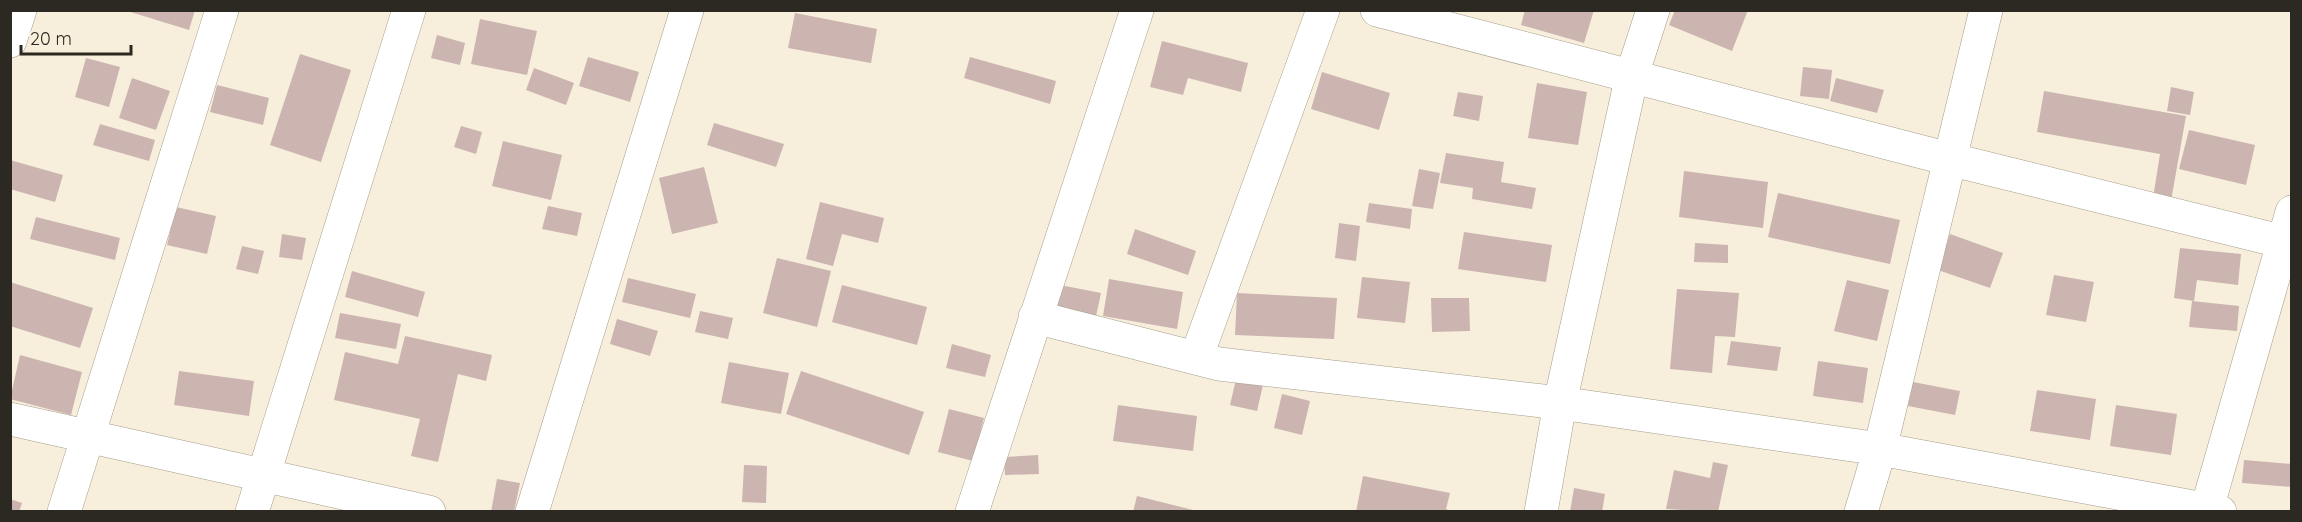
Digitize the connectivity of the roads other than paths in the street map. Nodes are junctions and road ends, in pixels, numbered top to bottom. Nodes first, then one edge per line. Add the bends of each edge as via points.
1 (20, 10) edge
2 (222, 10) edge
3 (409, 10) edge
4 (687, 10) edge
5 (1137, 10) edge
6 (1323, 10) edge
7 (1377, 10) edge
8 (1653, 10) edge
9 (1986, 10) edge
10 (10, 41) edge
11 (1632, 75) junction
12 (1949, 159) junction
13 (2289, 233) edge
14 (1035, 317) junction
15 (1196, 358) junction
16 (1560, 403) junction
17 (10, 419) edge
18 (90, 435) junction
19 (1880, 449) junction
20 (263, 474) junction
21 (2211, 511) edge
22 (64, 512) edge
23 (252, 512) edge
24 (429, 512) edge
25 (532, 512) edge
26 (972, 512) edge
27 (1541, 512) edge
28 (1861, 512) edge

1 - 10 street
2 - 18 street
3 - 20 street
4 - 25 street
5 - 14 street
6 - 15 street
7 - 11 street
8 - 11 street
9 - 12 street
11 - 12 street
11 - 16 street
12 - 13 street
12 - 19 street
13 - 21 street
14 - 15 street
14 - 26 street
15 - 16 street via 1219,364
16 - 19 street
16 - 27 street
17 - 18 street
18 - 20 street
18 - 22 street
19 - 21 street
19 - 28 street
20 - 23 street
20 - 24 street

